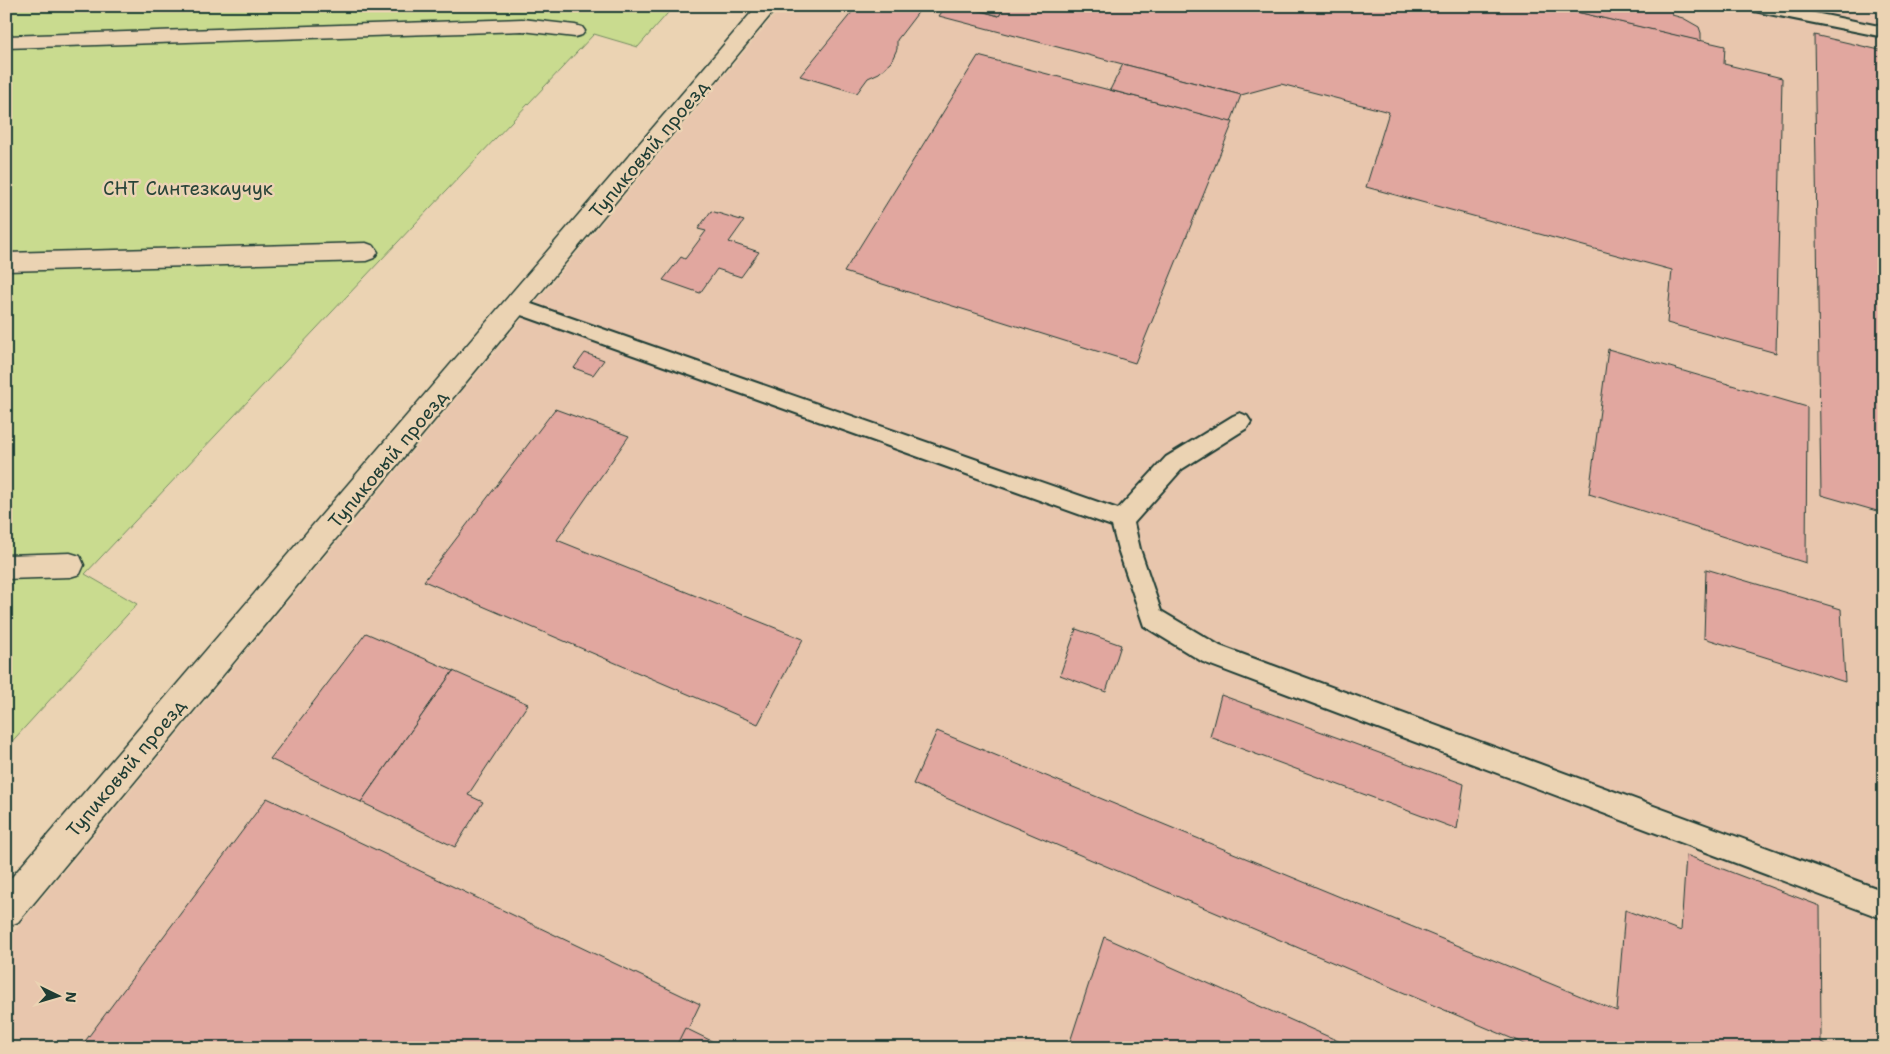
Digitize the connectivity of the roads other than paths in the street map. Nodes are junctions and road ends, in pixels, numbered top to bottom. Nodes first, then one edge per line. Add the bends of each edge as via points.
1 (768, 6) edge
2 (1754, 6) edge
3 (575, 31) dead end
4 (1884, 32) edge
5 (6, 42) edge
6 (366, 252) dead end
7 (6, 262) edge
8 (517, 306) junction
9 (1240, 422) dead end
10 (1122, 520) junction
11 (70, 565) dead end
12 (6, 567) edge
13 (1884, 905) edge
14 (6, 910) edge

1 - 8 street, Тупиковый проезд
2 - 4 lane
3 - 5 street via 522,25
6 - 7 street
8 - 10 lane
8 - 14 street, Тупиковый проезд
9 - 10 lane via 1174,463
10 - 13 lane via 1152,618 1212,654
11 - 12 street

